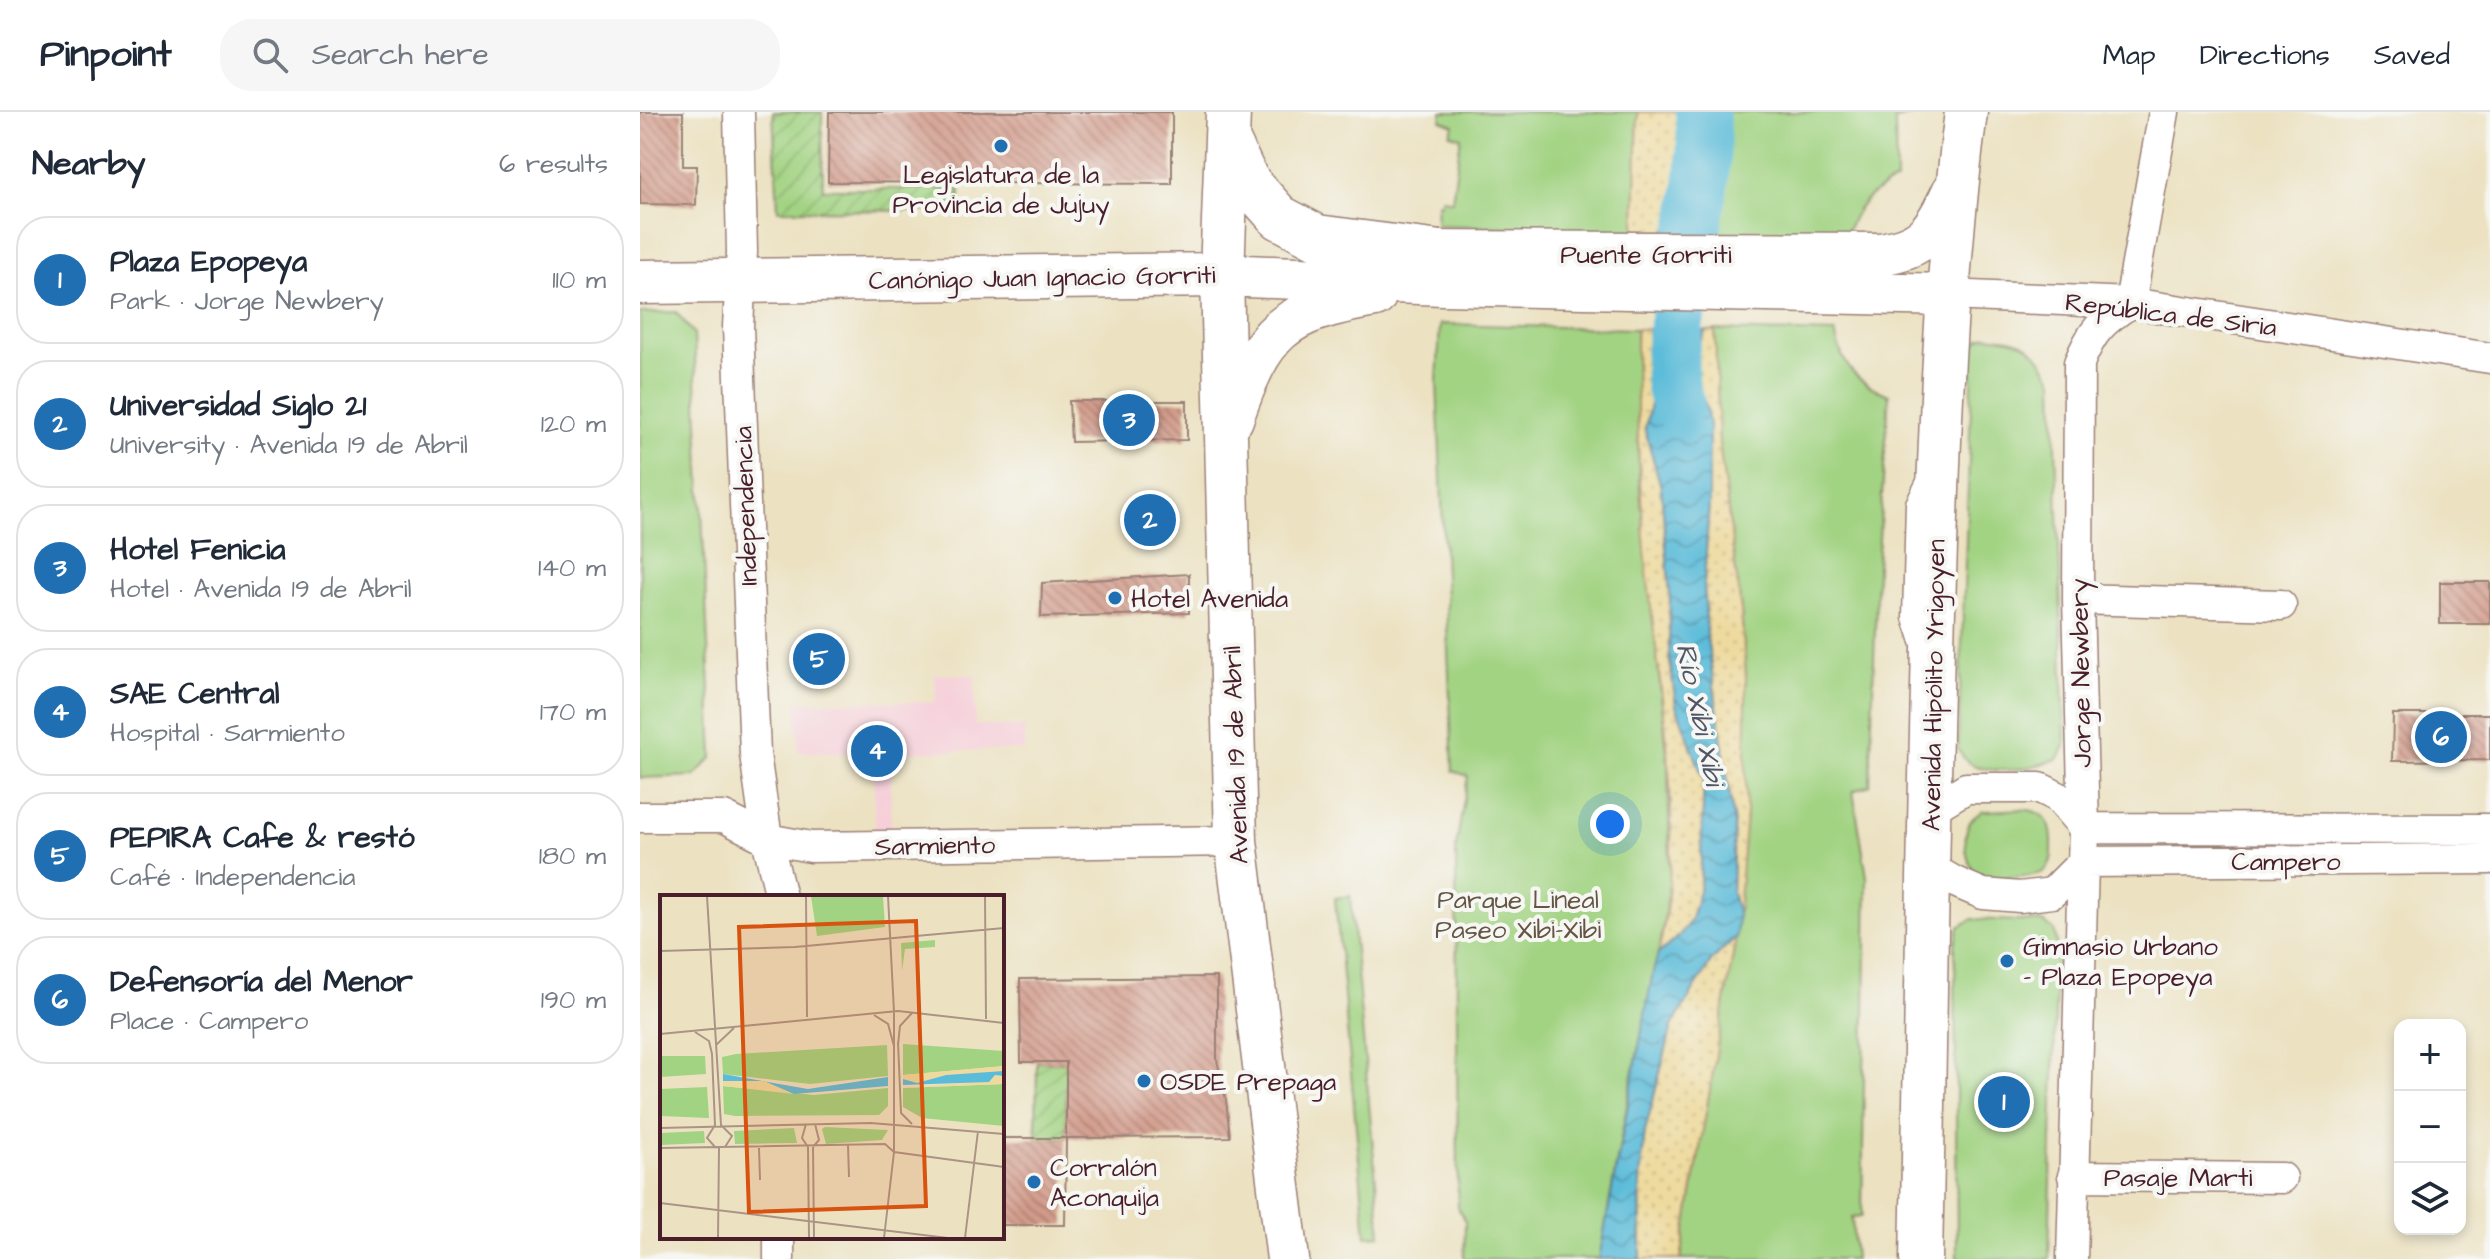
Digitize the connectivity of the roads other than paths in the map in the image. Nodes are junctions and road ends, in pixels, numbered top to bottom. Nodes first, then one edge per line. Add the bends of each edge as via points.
1 (739, 112) edge
2 (1966, 112) edge
3 (2164, 112) edge
4 (1228, 126) edge
5 (1956, 184) junction
6 (640, 254) edge
7 (1222, 261) junction
8 (741, 267) junction
9 (1442, 268) junction
10 (1851, 273) junction
11 (640, 282) edge
12 (1949, 295) junction
13 (2130, 303) junction
14 (2490, 358) edge
15 (1224, 440) junction
16 (2078, 599) junction
17 (2281, 605) dead end
18 (1930, 810) junction
19 (640, 817) edge
20 (2084, 828) junction
21 (2490, 829) edge
22 (767, 839) junction
23 (1236, 841) junction
24 (2490, 859) edge
25 (2083, 862) junction
26 (1929, 867) junction
27 (781, 895) edge
28 (2073, 1176) junction
29 (2282, 1178) dead end
30 (1288, 1259) edge
31 (1921, 1259) edge
32 (2072, 1259) edge

1 - 8 street, Independencia
2 - 5 main road, Avenida Hipólito Yrigoyen
3 - 13 street
4 - 7 main road
4 - 9 main road via 1247,181 1279,217 1317,237
5 - 10 main road via 1943,215 1920,242
5 - 12 main road, Avenida Hipólito Yrigoyen
6 - 8 main road, Canónigo Juan Ignacio Gorriti
7 - 8 main road, Canónigo Juan Ignacio Gorriti
7 - 9 main road, Canónigo Juan Ignacio Gorriti
7 - 15 main road, Avenida 19 de Abril
8 - 11 main road, Canónigo Juan Ignacio Gorriti
8 - 22 street, Independencia via 738,327 755,754
9 - 10 main road, Puente Gorriti
9 - 15 main road via 1303,314 1282,326 1246,378
10 - 12 main road, República de Siria
12 - 13 street, República de Siria
12 - 18 main road, Avenida Hipólito Yrigoyen via 1939,450
13 - 14 street, República de Siria
13 - 16 street, Jorge Newbery via 2103,320 2079,363
15 - 23 main road, Avenida 19 de Abril
16 - 17 street
16 - 20 street, Jorge Newbery
18 - 20 street via 1966,788 2040,788 2058,797
18 - 26 main road, Avenida Hipólito Yrigoyen
19 - 22 street, Sarmiento via 724,817
20 - 21 street, Campero
20 - 25 street, Jorge Newbery
22 - 23 street, Sarmiento via 811,847
22 - 27 street, Independencia
23 - 30 main road, Avenida 19 de Abril
24 - 25 street, Campero
25 - 26 street via 2052,893 2020,897 1983,894
25 - 28 street, Jorge Newbery
26 - 31 main road, Avenida Hipólito Yrigoyen
28 - 29 street, Pasaje Marti
28 - 32 street, Jorge Newbery

